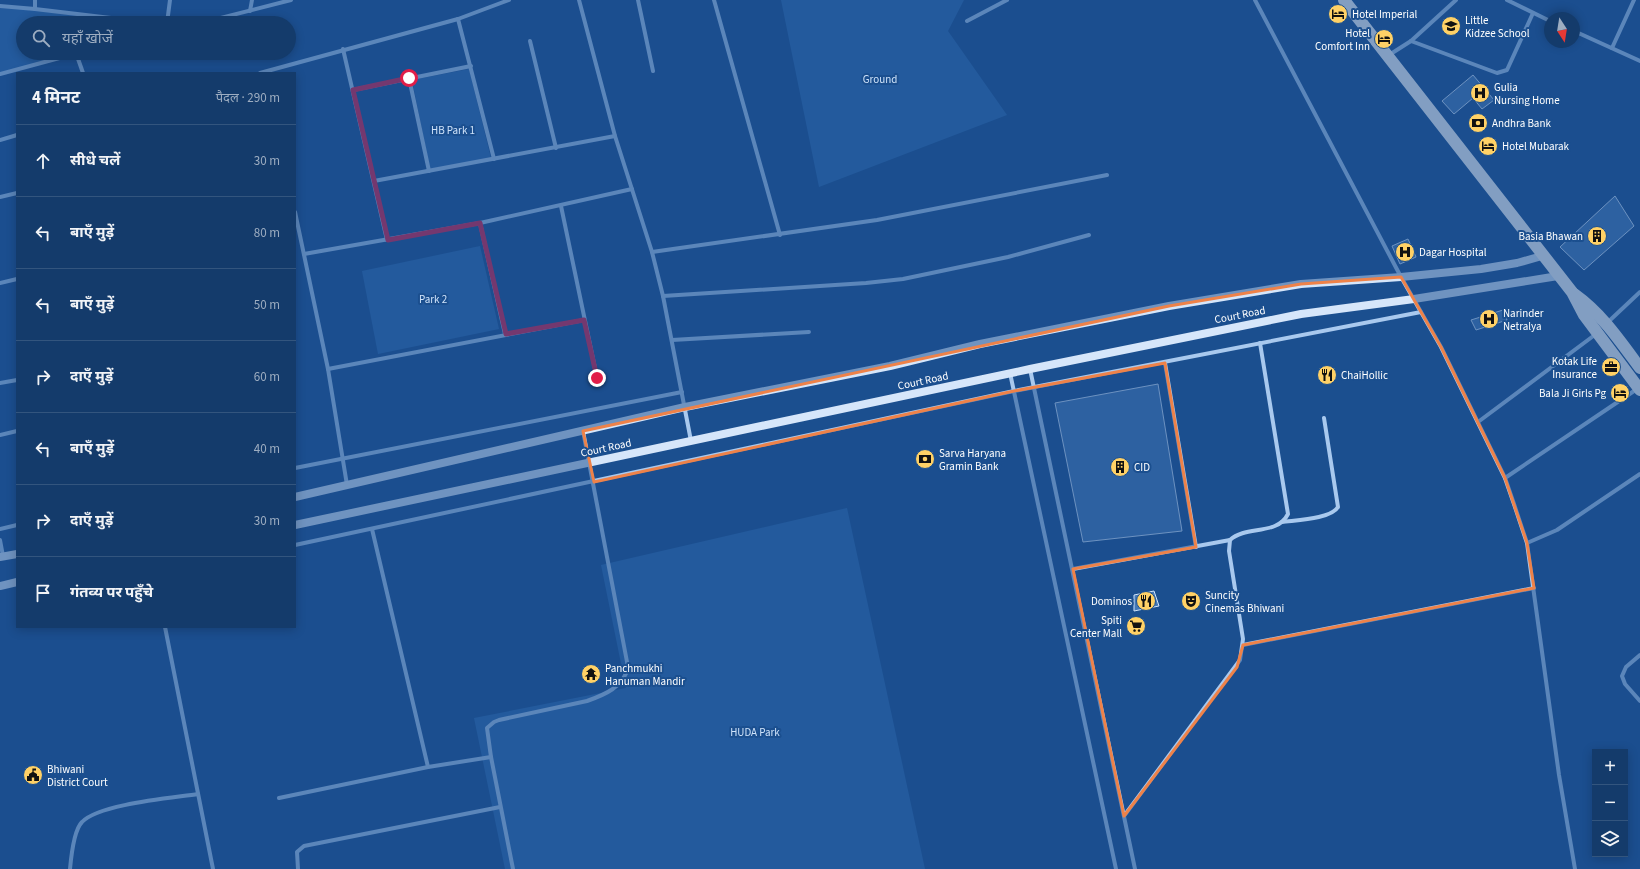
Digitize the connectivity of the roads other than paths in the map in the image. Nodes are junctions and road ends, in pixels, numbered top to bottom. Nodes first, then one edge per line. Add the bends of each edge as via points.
1 (35, 0) edge
2 (170, 0) edge
3 (252, 0) edge
4 (291, 0) edge
5 (509, 0) edge
6 (579, 0) edge
7 (638, 0) edge
8 (714, 0) edge
9 (1007, 0) edge
10 (1255, 0) edge
11 (1344, 0) edge
12 (1456, 0) edge
13 (1507, 0) edge
14 (1634, 0) edge
15 (0, 6) edge
16 (35, 9) junction
17 (250, 10) junction
18 (1533, 13) junction
19 (94, 16) edge
20 (169, 16) edge
21 (228, 16) edge
22 (1544, 18) edge
23 (458, 19) junction
24 (967, 21) dead end
25 (1580, 34) edge
26 (530, 41) dead end
27 (1411, 41) junction
28 (1612, 48) junction
29 (343, 49) junction
30 (1387, 56) junction
31 (51, 60) edge
32 (79, 60) edge
33 (1640, 61) edge
34 (471, 66) junction
35 (653, 71) dead end
36 (83, 72) edge
37 (268, 72) edge
38 (0, 74) edge
39 (409, 78) junction
40 (353, 90) junction
41 (16, 135) edge
42 (615, 136) junction
43 (0, 140) edge
44 (556, 148) junction
45 (494, 159) junction
46 (429, 171) junction
47 (1107, 175) dead end
48 (374, 181) junction
49 (632, 189) junction
50 (16, 193) edge
51 (0, 198) edge
52 (561, 206) junction
53 (296, 217) edge
54 (480, 223) junction
55 (780, 235) junction
56 (1089, 235) dead end
57 (388, 240) junction
58 (652, 252) junction
59 (304, 254) junction
60 (1542, 256) junction
61 (1558, 276) junction
62 (1400, 277) junction
63 (16, 279) edge
64 (0, 283) edge
65 (1572, 292) junction
66 (1640, 292) edge
67 (663, 296) junction
68 (1414, 299) junction
69 (1421, 312) junction
70 (584, 320) junction
71 (1606, 323) junction
72 (809, 332) dead end
73 (1597, 333) junction
74 (506, 334) junction
75 (672, 340) junction
76 (1260, 343) junction
77 (1165, 363) junction
78 (1640, 368) edge
79 (328, 369) junction
80 (1030, 369) junction
81 (1010, 374) junction
82 (597, 378) dead end
83 (16, 380) edge
84 (0, 383) edge
85 (1034, 388) junction
86 (1639, 389) edge
87 (682, 392) junction
88 (1014, 392) junction
89 (685, 407) junction
90 (1324, 418) dead end
91 (1478, 422) junction
92 (16, 431) edge
93 (583, 431) junction
94 (0, 435) edge
95 (691, 441) junction
96 (343, 459) junction
97 (590, 462) junction
98 (296, 468) edge
99 (1640, 474) edge
100 (1505, 478) junction
101 (594, 482) junction
102 (347, 485) junction
103 (296, 496) edge
104 (1282, 522) junction
105 (16, 525) edge
106 (296, 525) edge
107 (0, 529) edge
108 (372, 529) junction
109 (0, 540) edge
110 (1230, 540) junction
111 (1527, 543) junction
112 (296, 545) edge
113 (1196, 546) junction
114 (16, 554) edge
115 (2, 556) edge
116 (1073, 569) junction
117 (16, 582) edge
118 (0, 586) edge
119 (1534, 588) junction
120 (165, 628) edge
121 (1243, 645) junction
122 (1640, 655) edge
123 (1640, 701) edge
124 (491, 757) junction
125 (428, 767) junction
126 (198, 794) junction
127 (279, 798) dead end
128 (500, 807) junction
129 (1124, 816) junction
130 (70, 869) edge
131 (213, 869) edge
132 (298, 869) edge
133 (513, 869) edge
134 (1116, 869) edge
135 (1135, 869) edge
136 (1575, 869) edge

1 - 16 street
2 - 20 street
3 - 17 street
4 - 17 street
5 - 23 street
6 - 42 street
7 - 35 street
8 - 55 street
9 - 24 street
10 - 62 street
11 - 30 highway
12 - 27 street
13 - 18 street
14 - 28 street
15 - 16 street
16 - 19 street
17 - 21 street
18 - 22 street
18 - 27 street via 1507,70 1502,73 1497,74
23 - 29 street
23 - 34 street
25 - 28 street
26 - 44 street
27 - 30 street
28 - 33 street
29 - 37 street
29 - 40 street
30 - 60 highway
31 - 38 street
32 - 36 street
34 - 39 street
34 - 45 street
39 - 40 street
39 - 46 street
40 - 48 street
41 - 43 street
42 - 44 street
42 - 49 street
44 - 45 street
45 - 46 street
46 - 48 street
47 - 55 street via 877,220
48 - 57 street
49 - 52 street
49 - 58 street
50 - 51 street
52 - 54 street
52 - 70 street
53 - 59 street
54 - 57 street
54 - 74 street
55 - 58 street
56 - 67 street via 1000,259 884,282
57 - 59 street
58 - 67 street
59 - 79 street
60 - 61 highway
60 - 62 street via 1492,267
61 - 65 highway
61 - 68 street, Court Road
62 - 68 street
62 - 89 street via 1301,284 1169,306
63 - 64 street
65 - 71 highway via 1592,307
65 - 73 highway
66 - 71 street
67 - 75 street
68 - 69 street
68 - 80 street, Court Road via 1301,314
69 - 76 street
69 - 91 street
70 - 74 street
70 - 82 street
71 - 78 highway
72 - 75 street
73 - 86 highway
73 - 91 street
74 - 79 street
75 - 87 street
76 - 77 street
76 - 104 street via 1288,509 1288,514
77 - 85 street
77 - 113 street
79 - 96 street
80 - 81 street, Court Road
80 - 85 street
81 - 88 street
81 - 95 street, Court Road
83 - 84 street
85 - 88 street
85 - 116 street
86 - 100 street
87 - 89 street
87 - 96 street
88 - 101 street
88 - 134 street
89 - 93 street
89 - 95 street
90 - 104 street via 1338,507 1326,515
91 - 100 street
92 - 94 street
93 - 97 street
93 - 102 street
95 - 97 street, Court Road
96 - 98 street
96 - 102 street
97 - 101 street
97 - 106 street, Court Road
99 - 111 street via 1557,530
100 - 111 street
101 - 108 street
101 - 124 street via 628,660 626,675 615,688 587,701 494,722 487,728
102 - 103 street
104 - 110 street
105 - 107 street
108 - 112 street
108 - 125 street
109 - 115 street
110 - 113 street
110 - 121 street via 1229,551
111 - 119 street
113 - 116 street
114 - 115 street
116 - 129 street
117 - 118 street
119 - 121 street
119 - 136 street via 1559,775
120 - 126 street
121 - 129 street via 1237,666
122 - 123 street via 1626,667 1622,676
124 - 125 street
124 - 128 street
125 - 127 street
126 - 130 street via 108,808 82,822 75,837
126 - 131 street
128 - 132 street via 304,846 297,852
128 - 133 street
129 - 135 street

